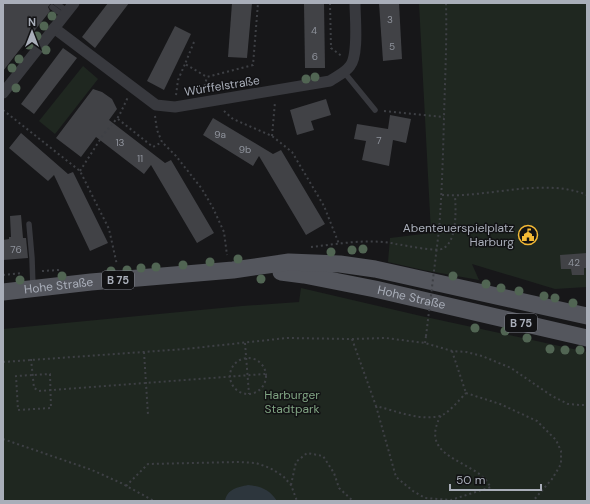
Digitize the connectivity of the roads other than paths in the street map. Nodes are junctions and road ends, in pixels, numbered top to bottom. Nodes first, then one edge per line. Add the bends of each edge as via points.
1 (356, 3) edge
2 (54, 5) edge
3 (68, 10) edge
4 (54, 28) junction
5 (348, 68) junction
6 (3, 93) edge
7 (375, 110) road end
8 (29, 224) dead end
9 (230, 262) junction
10 (33, 288) junction
11 (3, 292) edge
12 (587, 316) edge
13 (587, 338) edge

1 - 5 street via 356,49
2 - 3 lane
3 - 4 street
4 - 5 street, Würffelstraße via 156,105 175,107 330,81
4 - 6 street
5 - 7 lane
8 - 10 lane
9 - 10 main road, Hohe Straße / B 75
9 - 12 main road, Hohe Straße / B 75 via 340,264 375,269
9 - 13 main road, Hohe Straße / B 75 via 375,289
10 - 11 main road, Hohe Straße / B 75

